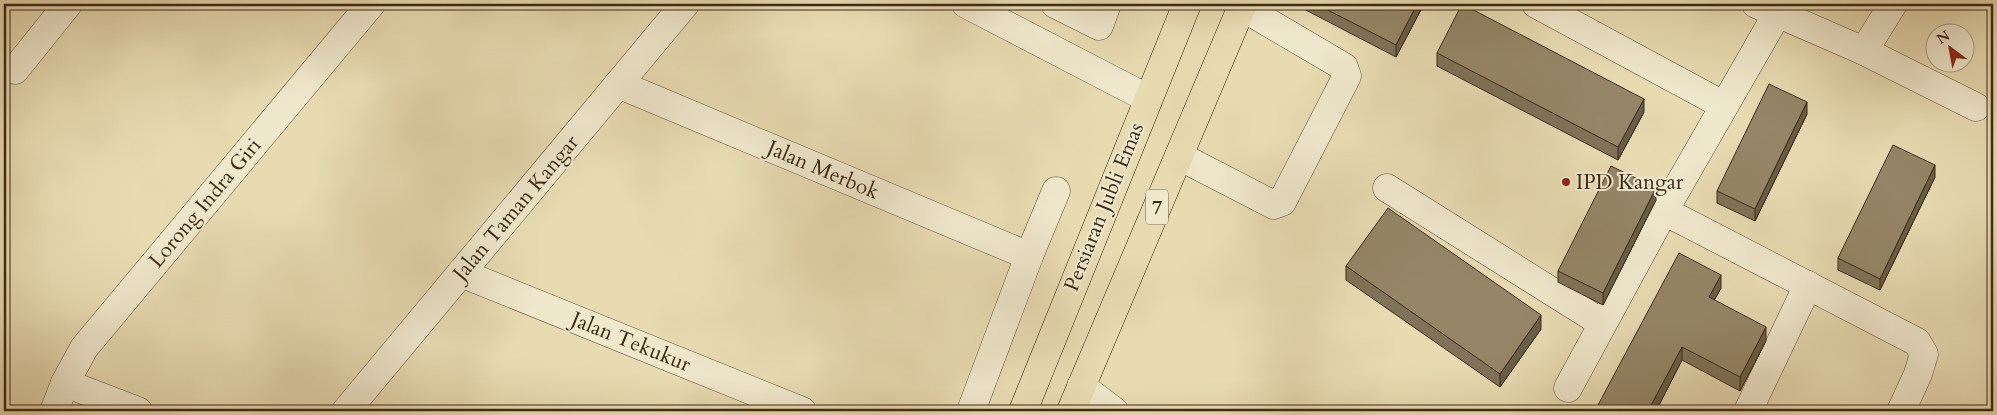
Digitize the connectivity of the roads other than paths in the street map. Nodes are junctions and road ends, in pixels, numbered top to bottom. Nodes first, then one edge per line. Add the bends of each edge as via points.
1 (68, 4) edge
2 (371, 4) edge
3 (685, 4) edge
4 (966, 4) edge
5 (1055, 4) edge
6 (1107, 4) edge
7 (1186, 4) edge
8 (1536, 4) edge
9 (1892, 4) edge
10 (1242, 6) edge
11 (1767, 9) edge
12 (1864, 51) junction
13 (15, 70) dead end
14 (618, 84) junction
15 (1147, 98) junction
16 (1724, 105) junction
17 (1976, 107) dead end
18 (1178, 156) junction
19 (1387, 188) dead end
20 (1056, 191) dead end
21 (1664, 211) junction
22 (1029, 256) junction
23 (461, 273) junction
24 (1808, 285) junction
25 (1602, 323) junction
26 (66, 383) junction
27 (1081, 386) junction
28 (1568, 388) dead end
29 (54, 411) edge
30 (138, 411) edge
31 (346, 411) edge
32 (802, 411) edge
33 (971, 411) edge
34 (1023, 411) edge
35 (1071, 411) edge
36 (1114, 411) edge
37 (1748, 411) edge
38 (1901, 411) edge

1 - 13 street
2 - 26 street, Lorong Indra Giri via 84,348
3 - 14 street, Jalan Taman Kangar
4 - 15 street
5 - 6 street via 1099,26
7 - 15 main road, Persiaran Jubli Emas
8 - 16 street
9 - 12 street
10 - 18 main road, 7
10 - 18 street via 1344,67 1347,76 1282,202 1274,205
11 - 12 street
11 - 16 street
12 - 17 street
14 - 22 street, Jalan Merbok
14 - 23 street, Jalan Taman Kangar
15 - 34 main road, Persiaran Jubli Emas
16 - 21 street
18 - 27 main road, 7
19 - 25 street
20 - 22 street
21 - 24 street
21 - 25 street
22 - 33 street
23 - 31 street, Jalan Taman Kangar
23 - 32 street, Jalan Tekukur
24 - 37 street
24 - 38 street via 1917,342 1924,354
25 - 28 street
26 - 29 street, Lorong Indra Giri
26 - 30 street
27 - 35 main road, 7
27 - 36 street

